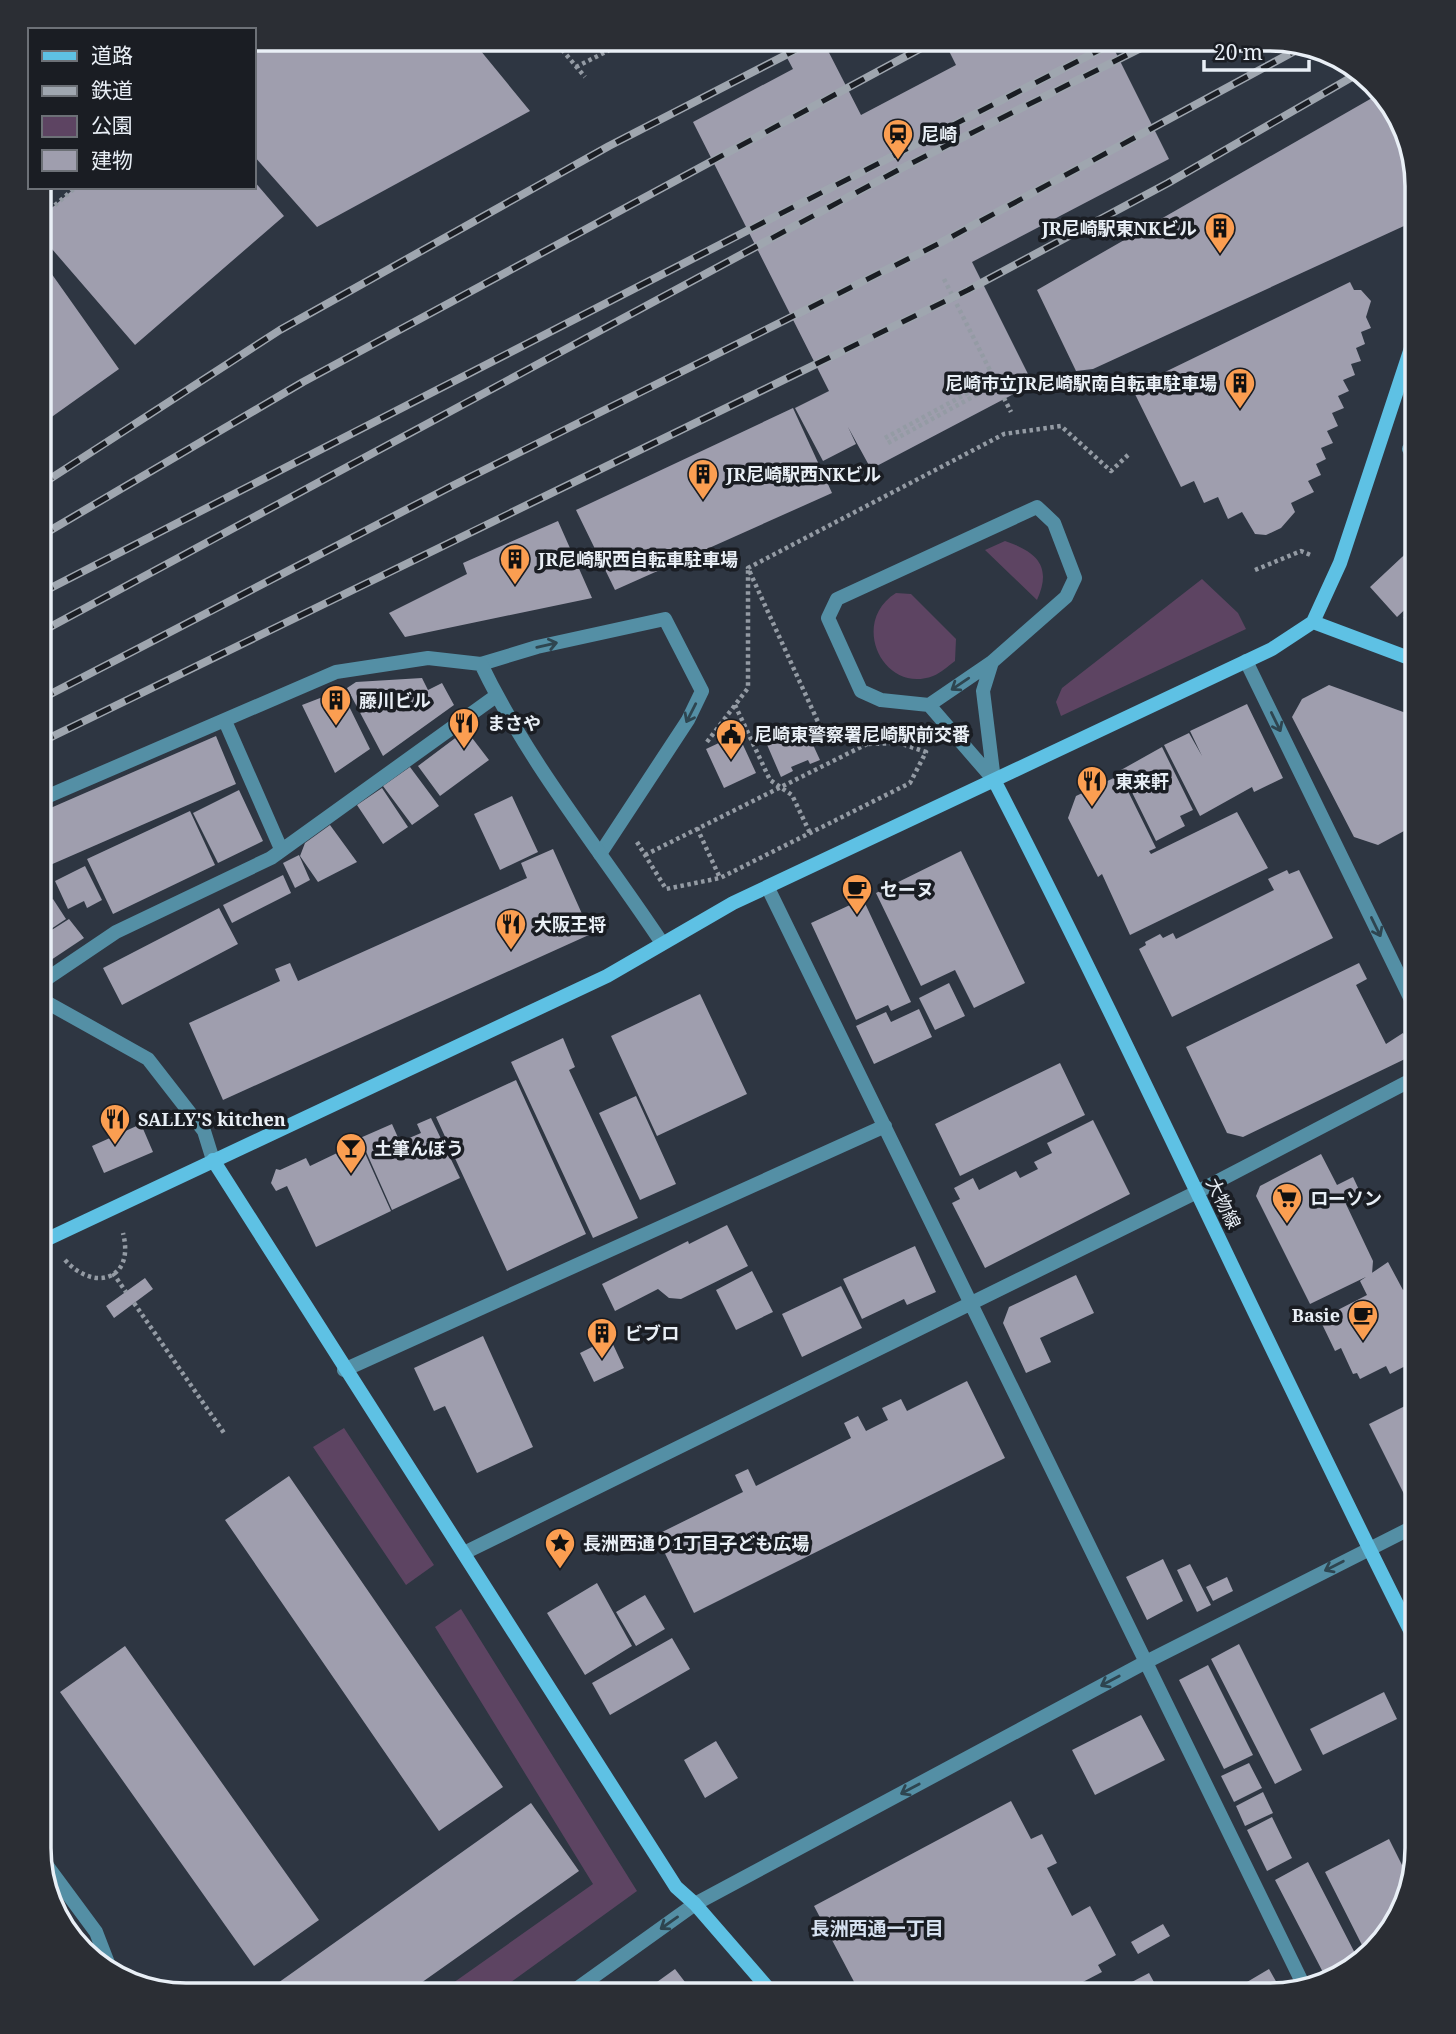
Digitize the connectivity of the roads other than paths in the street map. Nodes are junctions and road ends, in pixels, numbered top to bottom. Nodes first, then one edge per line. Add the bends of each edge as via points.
1 (1405, 369) edge
2 (1313, 622) junction
3 (1405, 657) edge
4 (1246, 661) junction
5 (992, 662) junction
6 (481, 664) junction
7 (496, 696) junction
8 (929, 705) junction
9 (225, 721) junction
10 (993, 780) junction
11 (51, 795) edge
12 (281, 849) junction
13 (600, 854) junction
14 (768, 888) junction
15 (662, 943) junction
16 (51, 976) edge
17 (1405, 985) edge
18 (51, 1005) edge
19 (1405, 1084) edge
20 (885, 1126) junction
21 (213, 1160) junction
22 (1197, 1192) junction
23 (51, 1237) edge
24 (971, 1301) junction
25 (344, 1370) junction
26 (1405, 1531) edge
27 (1368, 1549) junction
28 (464, 1553) junction
29 (1405, 1619) edge
30 (1144, 1663) junction
31 (54, 1875) edge
32 (695, 1904) junction
33 (105, 1956) edge
34 (1301, 1980) edge
35 (585, 1983) edge
36 (764, 1983) edge

1 - 2 street via 1340,563
2 - 3 street
2 - 4 street
4 - 10 street
4 -> 17 street
5 -> 8 street
5 - 8 street via 1066,597 1075,578 1054,523 1037,507 837,599 828,618 861,691 881,700
5 - 10 street via 984,691
6 - 7 street
6 - 9 street via 428,658 336,672
6 -> 13 street via 665,619 702,691 688,720
7 - 12 street
7 - 13 street
8 - 10 street
9 - 11 street
9 - 12 street
10 - 14 street
10 - 22 street, 大物線
12 - 16 street via 271,858 116,932
13 - 15 street
14 - 15 street
14 - 20 street
15 - 21 street via 607,976
18 - 21 street via 148,1059 204,1131
19 - 22 street
20 - 24 street
20 - 25 street
21 - 23 street
21 - 25 street
22 - 24 street
22 - 27 street, 大物線
24 - 28 street
24 - 30 street
25 - 28 street
26 - 27 street
27 - 29 street, 大物線
27 -> 30 street
28 - 32 street via 676,1887
30 -> 32 street
30 - 34 street
31 - 33 street via 96,1932
32 -> 35 street
32 - 36 street

